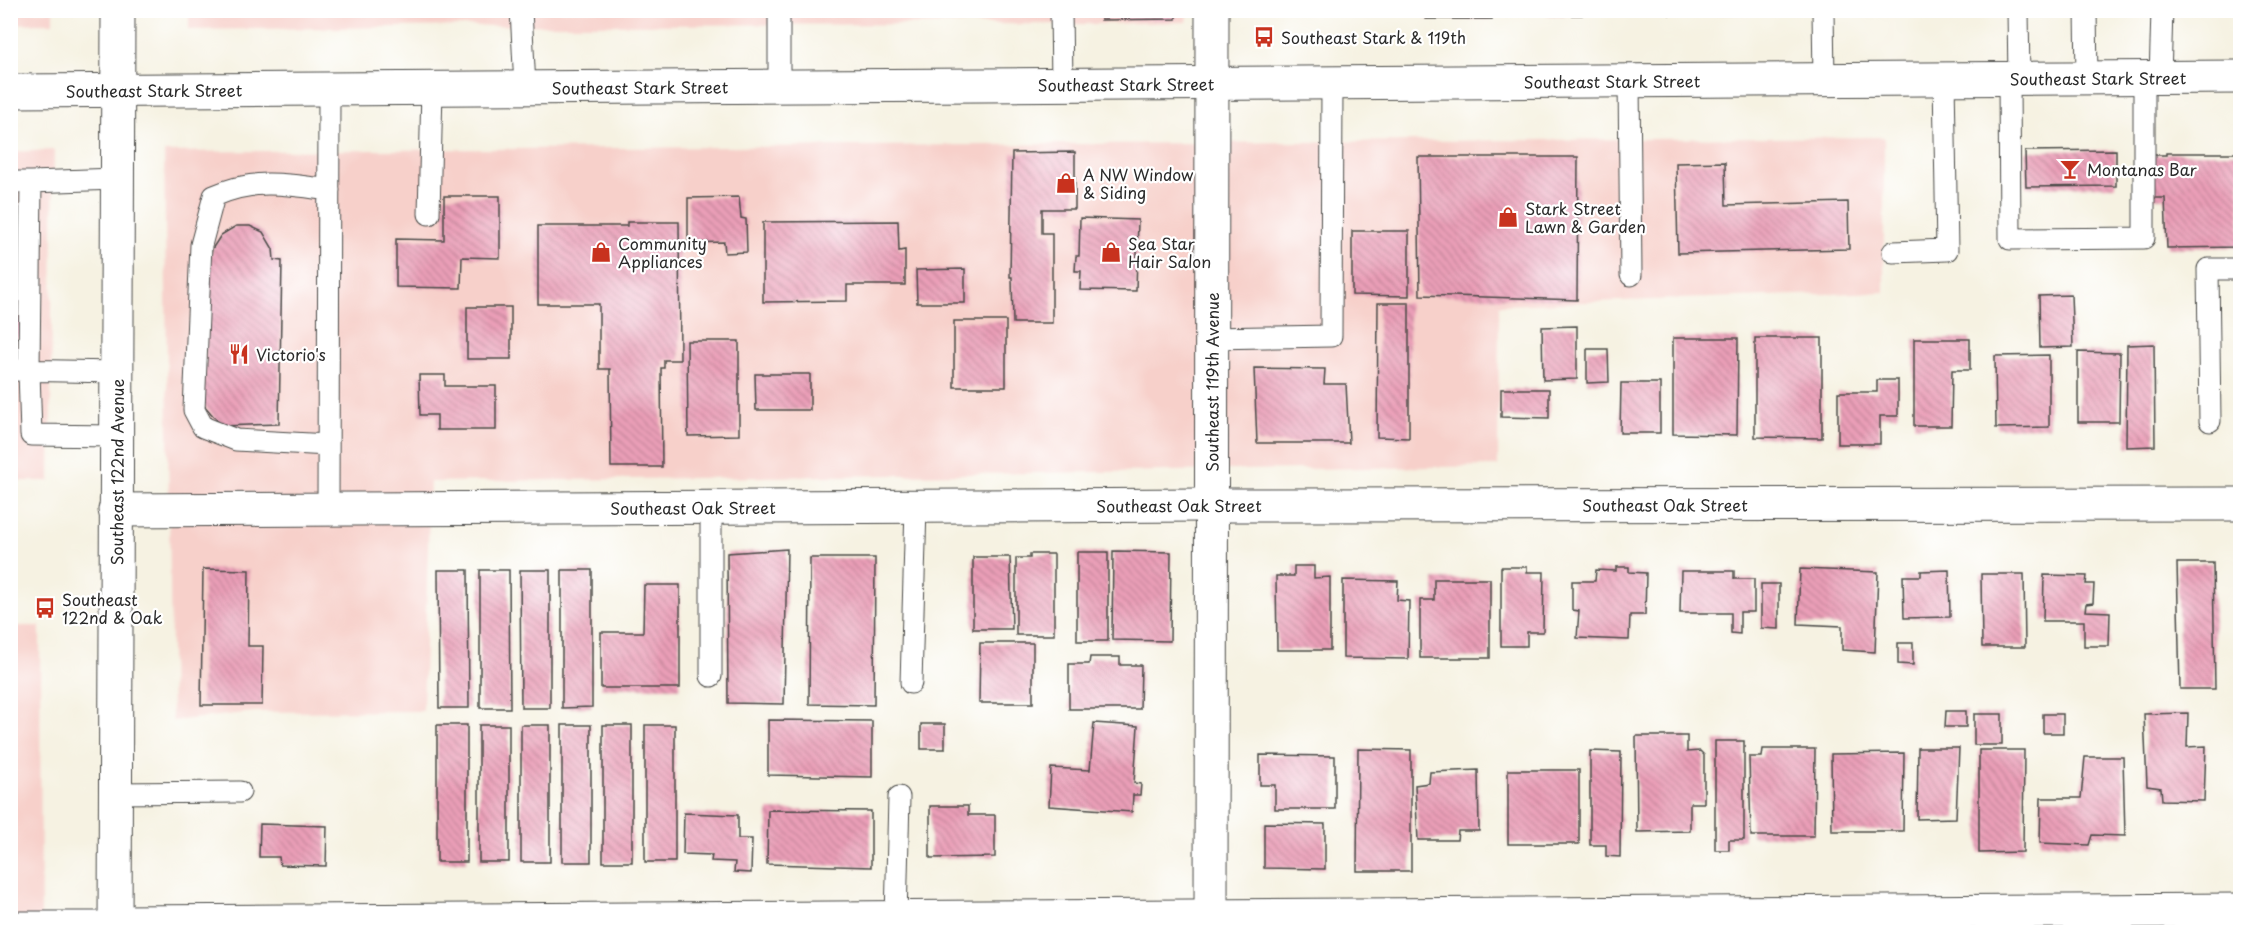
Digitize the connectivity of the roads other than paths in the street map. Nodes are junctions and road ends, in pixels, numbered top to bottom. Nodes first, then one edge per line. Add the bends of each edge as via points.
1 (118, 10) edge
2 (521, 10) edge
3 (779, 10) edge
4 (1061, 10) edge
5 (1212, 10) edge
6 (1823, 10) edge
7 (2018, 10) edge
8 (2086, 10) edge
9 (2162, 10) edge
10 (2241, 77) edge
11 (2087, 78) junction
12 (2152, 78) junction
13 (1944, 80) junction
14 (2014, 80) junction
15 (1629, 81) junction
16 (1824, 81) junction
17 (1332, 82) junction
18 (1212, 83) junction
19 (1062, 84) junction
20 (779, 86) junction
21 (525, 87) junction
22 (432, 88) junction
23 (329, 89) junction
24 (117, 90) junction
25 (10, 91) edge
26 (116, 179) junction
27 (21, 182) edge
28 (329, 190) junction
29 (429, 214) dead end
30 (1893, 252) dead end
31 (2241, 269) edge
32 (1631, 275) dead end
33 (1211, 338) junction
34 (20, 370) edge
35 (116, 372) junction
36 (2210, 421) dead end
37 (116, 436) junction
38 (328, 445) junction
39 (2241, 504) edge
40 (1211, 505) junction
41 (711, 507) junction
42 (916, 507) junction
43 (116, 510) junction
44 (328, 510) junction
45 (711, 676) dead end
46 (911, 683) dead end
47 (240, 792) dead end
48 (115, 793) junction
49 (899, 796) dead end
50 (2241, 910) edge
51 (896, 918) junction
52 (10, 922) edge
53 (1787, 923) edge
54 (1211, 925) edge
55 (523, 926) edge
56 (115, 927) edge

1 - 24 street, Southeast 122nd Avenue
2 - 21 lane
3 - 20 lane
4 - 19 lane
5 - 18 street, Southeast 119th Avenue
6 - 16 lane
7 - 14 lane
8 - 11 lane
9 - 12 lane
10 - 12 street, Southeast Stark Street
11 - 12 street, Southeast Stark Street
11 - 14 street, Southeast Stark Street
12 - 14 lane via 2144,238 2010,239
13 - 14 street, Southeast Stark Street
13 - 16 street, Southeast Stark Street
13 - 30 lane via 1947,250
15 - 16 street, Southeast Stark Street
15 - 17 street, Southeast Stark Street
15 - 32 lane
17 - 18 street, Southeast Stark Street
17 - 33 lane via 1331,336
18 - 19 street, Southeast Stark Street
18 - 33 street, Southeast 119th Avenue
19 - 20 street, Southeast Stark Street
20 - 21 street, Southeast Stark Street
21 - 22 street, Southeast Stark Street
22 - 23 street, Southeast Stark Street
22 - 29 lane
23 - 24 street, Southeast Stark Street
23 - 28 lane
24 - 25 street, Southeast Stark Street
24 - 26 street, Southeast 122nd Avenue
26 - 27 lane
26 - 35 street, Southeast 122nd Avenue
27 - 34 lane
28 - 38 lane
28 - 38 lane via 282,183 236,186 214,196 201,245 194,410 203,427 236,440
31 - 36 lane via 2208,269
33 - 40 street, Southeast 119th Avenue
34 - 35 lane
34 - 37 lane via 31,435
35 - 37 street, Southeast 122nd Avenue
37 - 43 street, Southeast 122nd Avenue
38 - 44 lane
39 - 40 street, Southeast Oak Street
40 - 42 street, Southeast Oak Street
40 - 54 street, Southeast 119th Avenue
41 - 42 street, Southeast Oak Street
41 - 44 street, Southeast Oak Street
41 - 45 lane
42 - 46 lane
43 - 44 street, Southeast Oak Street
43 - 48 street, Southeast 122nd Avenue
47 - 48 lane
48 - 56 street, Southeast 122nd Avenue
49 - 51 lane
50 - 53 street
51 - 54 street
51 - 55 street
52 - 56 lane
53 - 54 street
55 - 56 street

